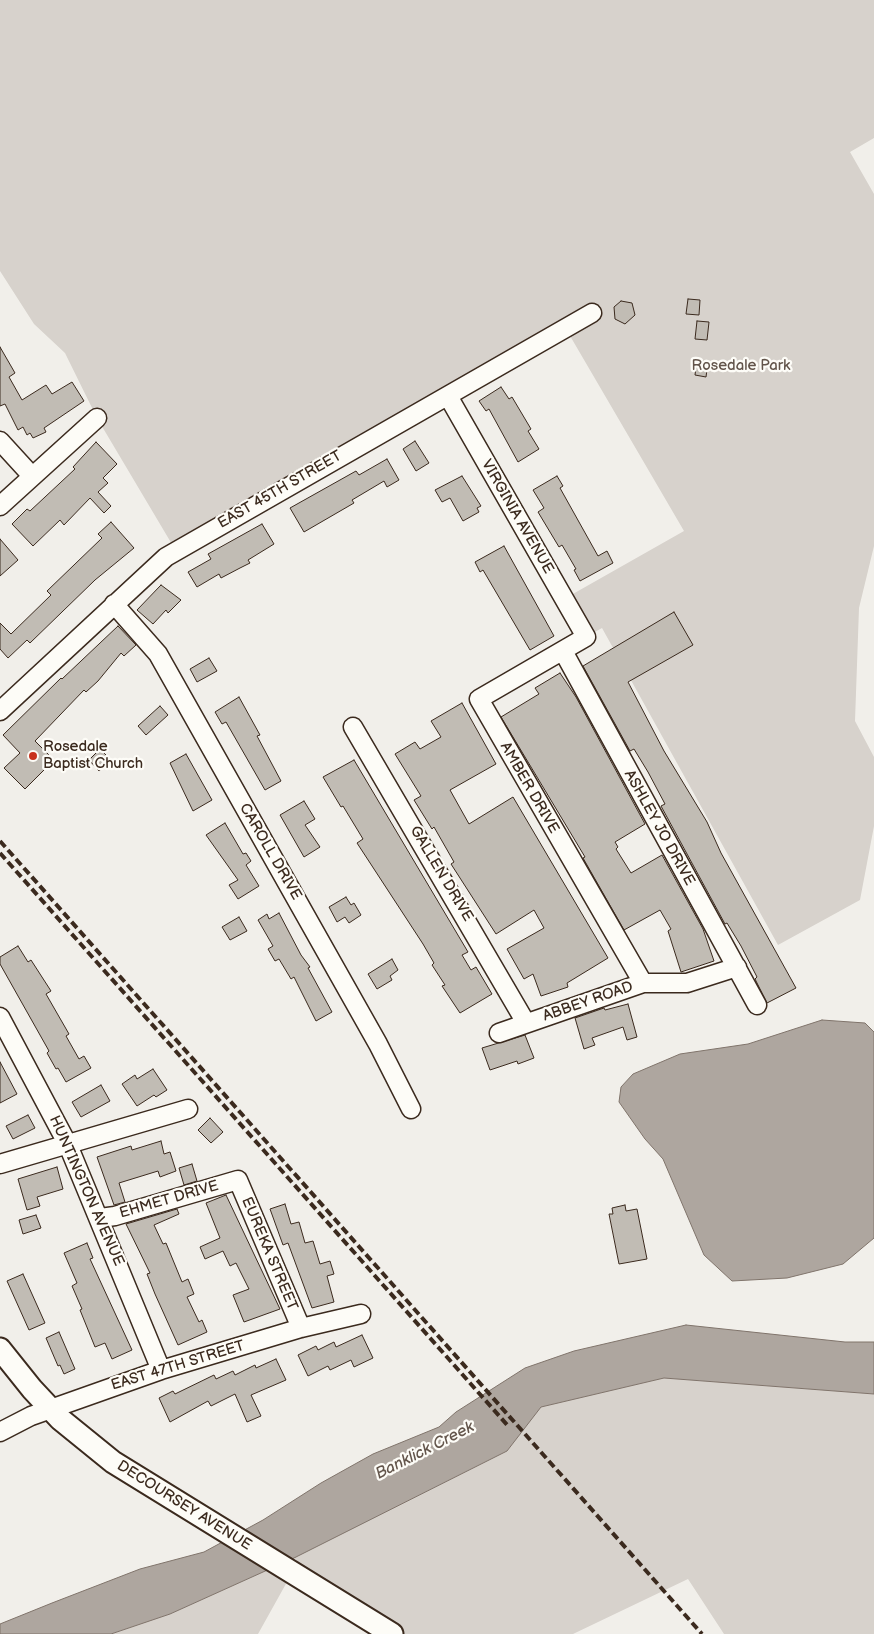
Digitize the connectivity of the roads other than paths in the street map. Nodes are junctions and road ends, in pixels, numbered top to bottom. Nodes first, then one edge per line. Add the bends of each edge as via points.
1 (592, 313) dead end
2 (448, 396) junction
3 (98, 418) dead end
4 (0, 441) edge
5 (32, 476) junction
6 (0, 506) edge
7 (114, 604) junction
8 (586, 637) joint
9 (562, 651) junction
10 (0, 711) edge
11 (353, 727) dead end
12 (737, 967) junction
13 (643, 983) junction
14 (757, 1005) dead end
15 (0, 1017) edge
16 (526, 1023) junction
17 (499, 1033) dead end
18 (188, 1109) dead end
19 (411, 1109) dead end
20 (68, 1144) junction
21 (0, 1164) edge
22 (238, 1180) joint
23 (100, 1218) junction
24 (361, 1314) dead end
25 (300, 1328) junction
26 (0, 1349) edge
27 (161, 1370) junction
28 (52, 1410) junction
29 (0, 1432) edge
30 (392, 1634) edge

1 - 2 street, EAST 45TH STREET
2 - 7 street, EAST 45TH STREET via 166,557
2 - 8 street, VIRGINIA AVENUE
3 - 5 street
4 - 5 street
5 - 6 street
7 - 10 street, EAST 45TH STREET
7 - 19 street, CAROLL DRIVE via 158,654 378,1044
8 - 9 street, AMBER DRIVE
9 - 12 street, ASHLEY JO DRIVE
9 - 13 street, AMBER DRIVE via 479,699
11 - 16 street, GALLEN DRIVE
12 - 13 street, ABBEY ROAD via 687,983
12 - 14 street, ASHLEY JO DRIVE
13 - 16 street, ABBEY ROAD
15 - 20 street, HUNTINGTON AVENUE
16 - 17 street, ABBEY ROAD
18 - 20 street
20 - 21 street
20 - 23 street, HUNTINGTON AVENUE
22 - 23 street, EHMET DRIVE
22 - 25 street, EUREKA STREET
23 - 27 street, HUNTINGTON AVENUE
24 - 25 street, EAST 47TH STREET
25 - 27 street, EAST 47TH STREET
26 - 28 main road, DECOURSEY AVENUE
27 - 28 street, EAST 47TH STREET
28 - 29 street, EAST 47TH STREET via 31,1416
28 - 30 main road, DECOURSEY AVENUE via 113,1462 157,1491

